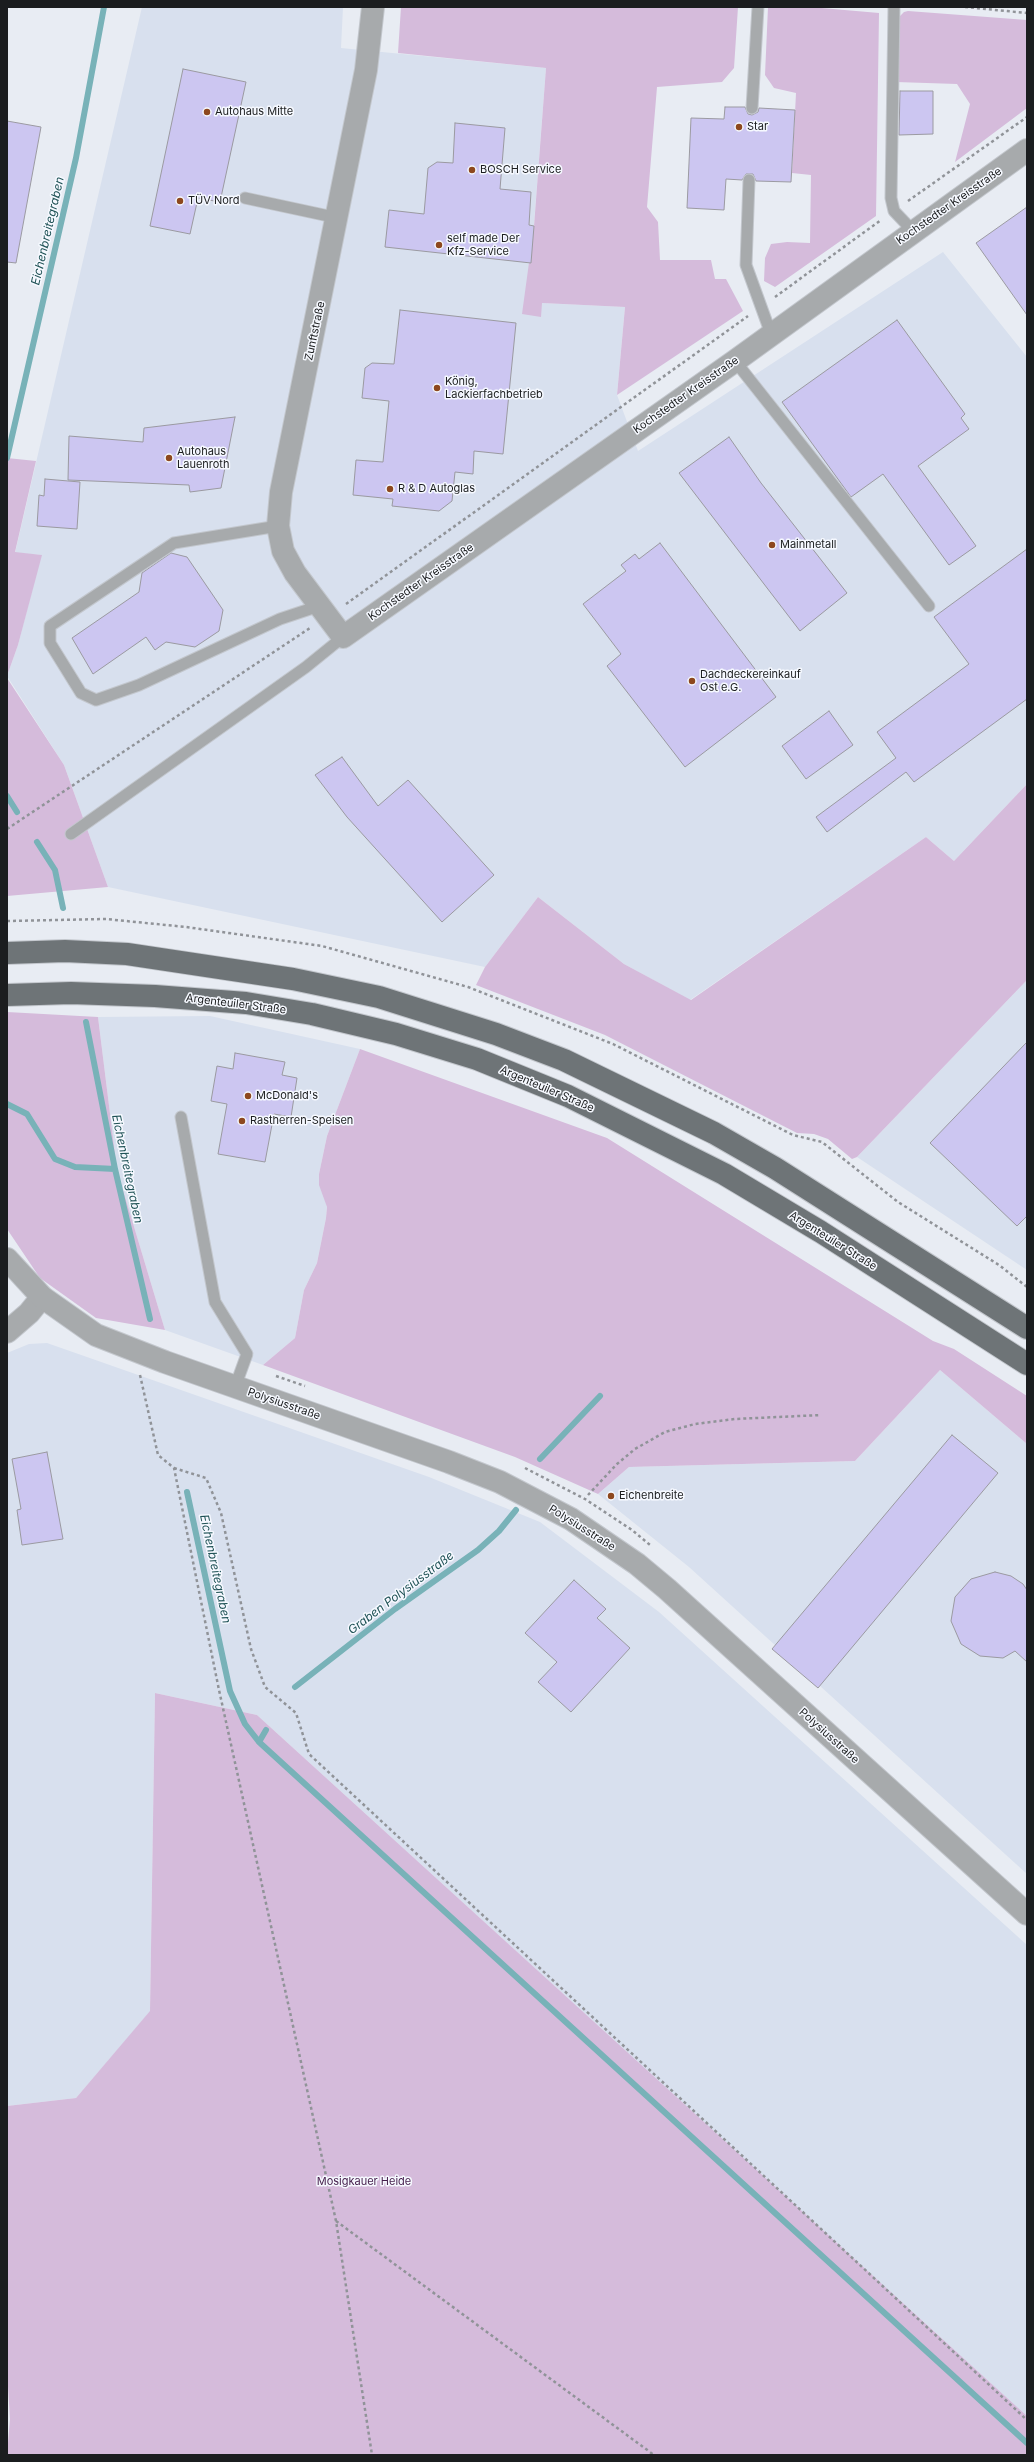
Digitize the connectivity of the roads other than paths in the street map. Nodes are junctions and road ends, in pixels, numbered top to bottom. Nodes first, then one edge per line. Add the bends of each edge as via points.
1 (373, 7) edge
2 (758, 7) edge
3 (894, 7) edge
4 (752, 108) dead end
5 (1027, 150) edge
6 (749, 180) dead end
7 (245, 198) dead end
8 (338, 218) junction
9 (913, 231) junction
10 (771, 334) junction
11 (735, 361) junction
12 (278, 526) junction
13 (929, 606) dead end
14 (323, 611) junction
15 (343, 637) junction
16 (72, 834) dead end
17 (7, 953) edge
18 (7, 995) edge
19 (181, 1117) dead end
20 (7, 1259) edge
21 (42, 1297) junction
22 (1027, 1328) edge
23 (7, 1332) edge
24 (1027, 1364) edge
25 (235, 1387) junction
26 (1027, 1914) edge

1 - 8 street, Zunftstraße via 366,70
2 - 4 lane
3 - 9 lane via 890,198 894,211
5 - 9 street, Kochstedter Kreisstraße
6 - 10 lane via 746,265
7 - 8 lane
8 - 12 street, Zunftstraße via 282,492
9 - 10 street, Kochstedter Kreisstraße
10 - 11 street, Kochstedter Kreisstraße
11 - 13 lane
11 - 15 street, Kochstedter Kreisstraße
12 - 14 street, Zunftstraße via 283,552
12 - 14 lane via 174,543 50,626 50,643 81,694 96,700 139,685 280,619
14 - 15 street, Zunftstraße
15 - 16 lane via 306,667
17 - 22 main road via 127,954 285,978 379,997 496,1034 564,1060 714,1133 782,1172
18 - 24 main road, Argenteuiler Straße via 71,993 246,1003 312,1014 396,1034 477,1059 568,1096 724,1174 834,1240
19 - 25 lane via 215,1302 247,1354
20 - 21 street, Polysiusstraße
21 - 23 street via 29,1313
21 - 25 street, Polysiusstraße via 96,1335
25 - 26 street, Polysiusstraße via 500,1482 571,1519 603,1540 667,1589

